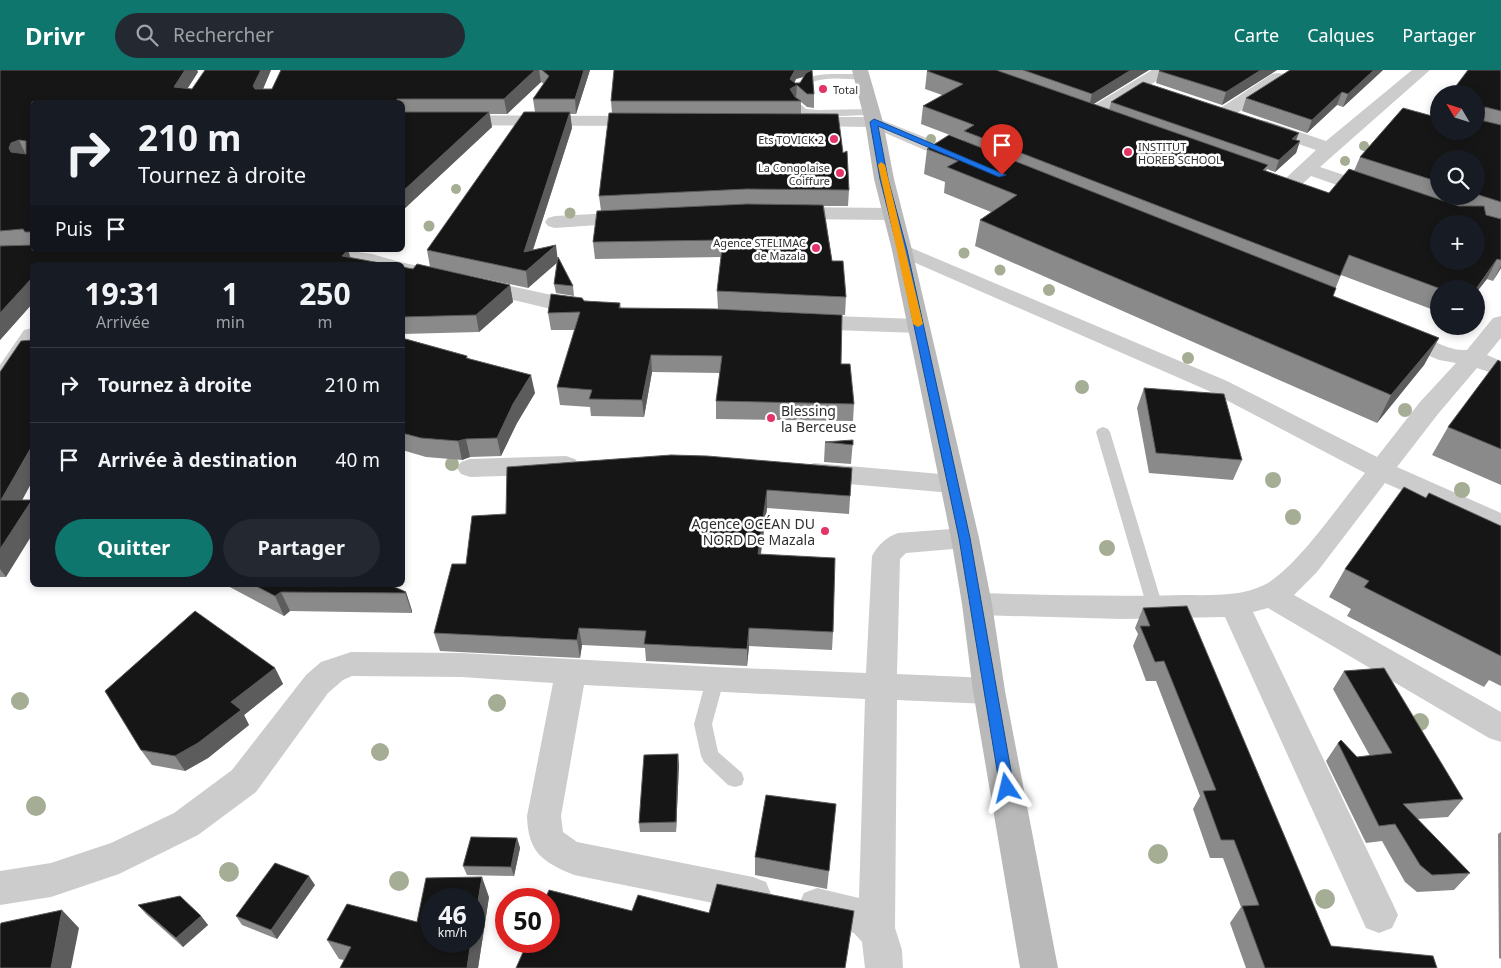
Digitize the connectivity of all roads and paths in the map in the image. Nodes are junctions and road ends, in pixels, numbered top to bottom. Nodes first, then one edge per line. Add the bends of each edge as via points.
1 (1163, 70) edge
2 (1422, 70) edge
3 (1288, 72) edge
4 (861, 73) edge
5 (1138, 85) junction
6 (796, 92) edge
7 (1162, 93) edge
8 (796, 103) edge
9 (1383, 105) junction
10 (1206, 107) edge
11 (1074, 108) edge
12 (1402, 110) edge
13 (1225, 113) junction
14 (1092, 114) junction
15 (872, 117) junction
16 (405, 120) edge
17 (1109, 120) edge
18 (661, 121) edge
19 (787, 122) edge
20 (1330, 148) junction
21 (984, 168) edge
22 (1243, 169) edge
23 (1309, 169) junction
24 (1397, 199) edge
25 (766, 213) edge
26 (892, 214) junction
27 (654, 217) edge
28 (555, 222) dead end
29 (902, 250) junction
30 (307, 252) edge
31 (380, 262) edge
32 (405, 269) edge
33 (605, 309) edge
34 (783, 321) edge
35 (1501, 323) edge
36 (918, 326) junction
37 (1385, 329) edge
38 (30, 342) edge
39 (0, 348) edge
40 (1473, 358) junction
41 (1501, 369) edge
42 (0, 383) edge
43 (1103, 432) dead end
44 (586, 464) edge
45 (470, 468) dead end
46 (786, 470) edge
47 (1381, 470) junction
48 (952, 484) junction
49 (1501, 524) edge
50 (965, 538) junction
51 (1270, 596) junction
52 (977, 604) junction
53 (1234, 604) junction
54 (1155, 607) junction
55 (571, 672) junction
56 (715, 680) junction
57 (881, 687) junction
58 (989, 691) junction
59 (1501, 728) edge
60 (735, 778) dead end
61 (0, 888) edge
62 (1379, 916) dead end
63 (877, 927) junction
64 (884, 968) edge
65 (1039, 968) edge

1 - 5 street
2 - 9 street
3 - 13 street
4 - 6 lane via 810,78 800,83
4 - 15 main road
5 - 7 street
5 - 14 street
8 - 15 lane via 803,111
9 - 12 street
9 - 20 street
10 - 13 street
11 - 14 street
13 - 20 street
14 - 17 street
15 - 19 street
15 - 21 street
15 - 26 main road
16 - 18 street
20 - 23 street
22 - 23 street via 1289,186
23 - 24 street
25 - 26 street
26 - 29 main road
27 - 28 street
29 - 36 main road
29 - 47 street via 1218,386
30 - 31 street
32 - 33 street via 548,301
34 - 36 street
35 - 40 street
36 - 48 main road
37 - 40 street via 1447,355
38 - 39 street
38 - 42 street
40 - 41 street
40 - 47 street
43 - 54 lane
44 - 45 street
46 - 48 street
47 - 49 street
47 - 51 street via 1307,565
48 - 50 main road
50 - 52 main road
50 - 57 street via 898,543 886,556
51 - 53 street
51 - 59 street
52 - 54 street
52 - 58 main road
53 - 54 street
53 - 62 street
55 - 56 street
55 - 61 street via 462,665 360,664 332,671 317,684 244,780 186,824 119,857 50,880
55 - 63 street via 544,816 544,834 559,852 574,858 849,912 867,918
56 - 57 street
56 - 60 lane via 703,724 710,756
57 - 58 street
57 - 63 street
58 - 65 main road
63 - 64 street via 885,956

